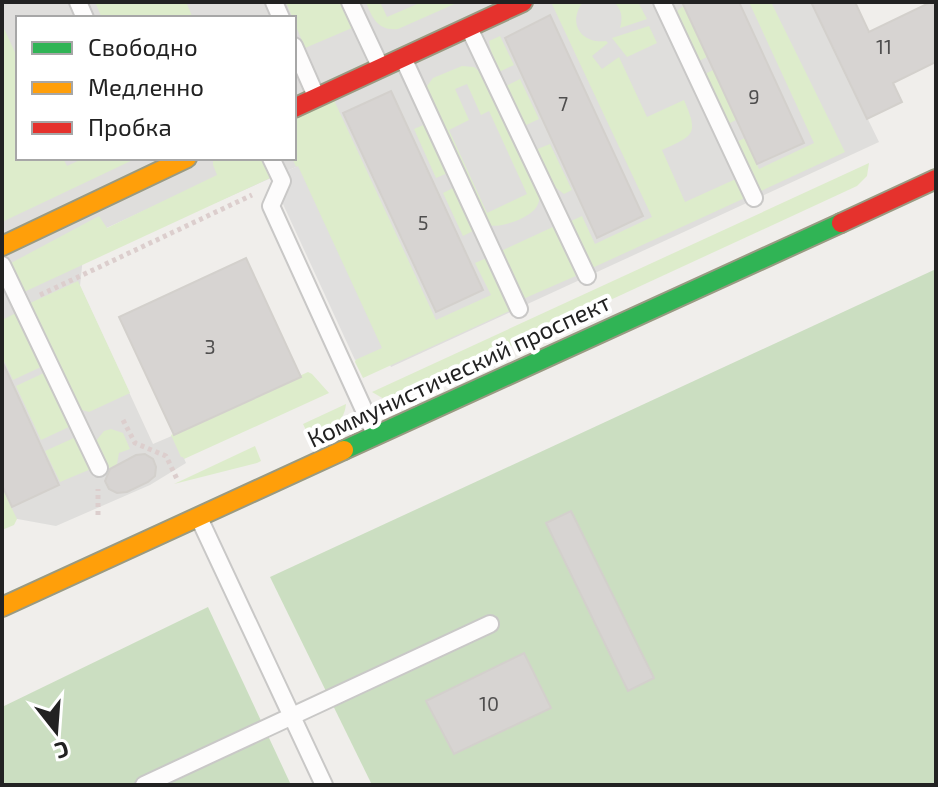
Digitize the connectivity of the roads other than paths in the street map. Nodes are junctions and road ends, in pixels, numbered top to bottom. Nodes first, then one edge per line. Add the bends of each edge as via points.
1 (350, 2) edge
2 (523, 2) edge
3 (662, 2) edge
4 (468, 27) junction
5 (296, 50) edge
6 (402, 58) junction
7 (380, 68) junction
8 (317, 97) junction
9 (296, 107) edge
10 (183, 160) edge
11 (272, 160) edge
12 (936, 179) edge
13 (754, 198) dead end
14 (2, 246) edge
15 (2, 265) edge
16 (587, 276) dead end
17 (519, 309) dead end
18 (376, 435) junction
19 (99, 468) dead end
20 (198, 517) junction
21 (2, 607) edge
22 (490, 624) dead end
23 (292, 717) junction
24 (144, 785) edge
25 (324, 785) edge

1 - 7 lane
2 - 4 main road
3 - 13 lane
4 - 6 main road
4 - 16 lane
5 - 8 lane
6 - 7 main road
6 - 17 lane
7 - 8 main road
8 - 9 main road
10 - 14 main road
11 - 18 lane via 282,181 271,206
12 - 18 main road, Коммунистический проспект
15 - 19 lane
18 - 20 main road, Коммунистический проспект
20 - 21 main road, Коммунистический проспект
20 - 23 lane
22 - 23 lane
23 - 24 lane
23 - 25 lane

